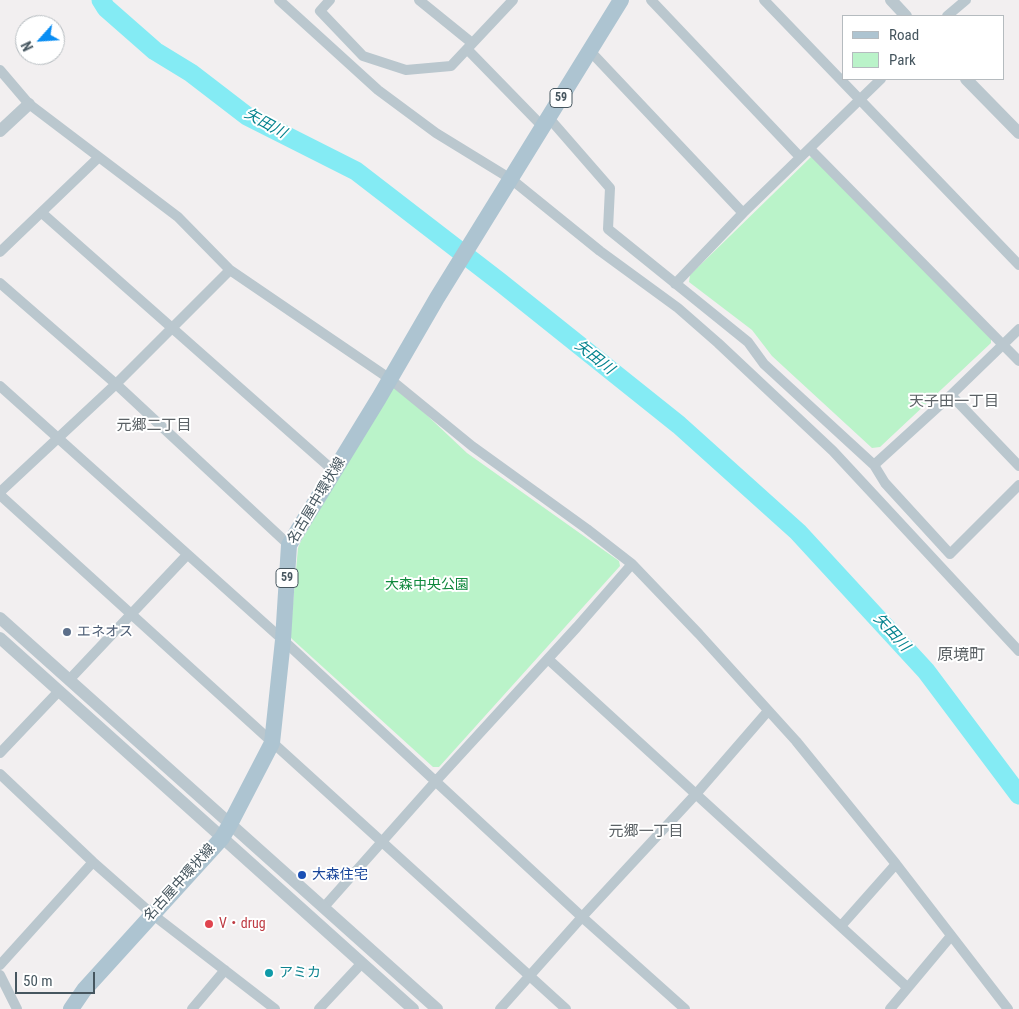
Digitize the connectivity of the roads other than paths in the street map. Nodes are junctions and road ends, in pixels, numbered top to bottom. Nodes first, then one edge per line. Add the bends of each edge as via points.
1 (279, 0) edge
2 (330, 0) edge
3 (419, 0) edge
4 (513, 0) edge
5 (621, 0) edge
6 (650, 0) edge
7 (764, 0) edge
8 (891, 0) edge
9 (966, 0) edge
10 (905, 15) edge
11 (948, 15) edge
12 (469, 46) junction
13 (590, 51) junction
14 (0, 70) edge
15 (880, 80) edge
16 (967, 80) edge
17 (860, 100) junction
18 (29, 104) junction
19 (546, 122) junction
20 (0, 131) edge
21 (1019, 133) edge
22 (810, 149) junction
23 (800, 157) junction
24 (98, 158) junction
25 (511, 179) junction
26 (42, 213) junction
27 (742, 213) junction
28 (0, 252) edge
29 (1019, 264) edge
30 (230, 270) junction
31 (0, 283) edge
32 (675, 284) junction
33 (172, 328) junction
34 (1019, 328) edge
35 (1003, 344) junction
36 (1019, 361) edge
37 (390, 379) junction
38 (116, 384) junction
39 (0, 386) edge
40 (951, 395) junction
41 (58, 437) junction
42 (874, 465) junction
43 (1019, 466) edge
44 (335, 472) junction
45 (1019, 484) edge
46 (0, 494) edge
47 (289, 545) junction
48 (187, 555) junction
49 (632, 564) junction
50 (132, 616) junction
51 (0, 618) edge
52 (0, 638) edge
53 (283, 640) junction
54 (1019, 651) edge
55 (548, 659) junction
56 (69, 680) junction
57 (59, 691) junction
58 (768, 711) junction
59 (272, 743) junction
60 (0, 753) edge
61 (0, 774) edge
62 (435, 782) junction
63 (696, 794) junction
64 (226, 831) junction
65 (382, 841) junction
66 (93, 862) junction
67 (896, 864) junction
68 (324, 907) junction
69 (152, 914) junction
70 (582, 917) junction
71 (841, 926) junction
72 (951, 936) junction
73 (362, 963) junction
74 (0, 965) edge
75 (225, 970) junction
76 (0, 975) edge
77 (529, 976) junction
78 (907, 987) junction
79 (10, 995) junction
80 (0, 1001) edge
81 (17, 1009) edge
82 (72, 1009) edge
83 (192, 1009) edge
84 (275, 1009) edge
85 (319, 1009) edge
86 (413, 1009) edge
87 (437, 1009) edge
88 (500, 1009) edge
89 (566, 1009) edge
90 (686, 1009) edge
91 (890, 1009) edge
92 (1008, 1009) edge

1 - 25 street via 378,90 436,133
2 - 12 street via 320,11 363,56 406,70 451,66
3 - 12 street
4 - 12 street
5 - 13 main road, 名古屋中環状線 / 59
6 - 23 street
7 - 17 street
8 - 10 street
9 - 11 street
12 - 19 street
13 - 19 main road, 名古屋中環状線 / 59
13 - 27 street
14 - 18 street
15 - 17 street
16 - 21 street
17 - 22 street
17 - 29 street
18 - 20 street
18 - 24 street
19 - 25 main road, 名古屋中環状線 / 59
19 - 32 street via 610,188 608,229
22 - 23 street
22 - 35 street
23 - 27 street
24 - 26 street
24 - 30 street via 178,217
25 - 37 main road, 名古屋中環状線 / 59
25 - 54 street via 600,251 678,308 725,350 833,451
26 - 28 street
26 - 33 street
27 - 32 street
30 - 33 street
30 - 37 street
31 - 38 street
32 - 42 street via 748,342 764,364
33 - 38 street
33 - 44 street
34 - 35 street
35 - 36 street
35 - 40 street
37 - 44 main road, 名古屋中環状線 / 59
37 - 49 street via 472,446
38 - 41 street
38 - 47 street
39 - 41 street
40 - 42 street
40 - 43 street
41 - 46 street
41 - 48 street
42 - 45 street via 885,483 950,554
44 - 47 main road, 名古屋中環状線 / 59
46 - 50 street
47 - 53 main road, 名古屋中環状線 / 59
48 - 50 street
48 - 53 street
49 - 55 street
49 - 58 street
50 - 56 street
50 - 59 street
51 - 56 street
52 - 57 street
53 - 59 main road, 名古屋中環状線 / 59
53 - 62 street
55 - 62 street
55 - 63 street
56 - 64 street
57 - 60 street
57 - 64 street
58 - 63 street
58 - 67 street
59 - 64 main road, 名古屋中環状線 / 59
59 - 65 street
61 - 66 street
62 - 65 street
62 - 70 street
63 - 70 street
63 - 71 street
64 - 68 street
64 - 69 main road, 名古屋中環状線 / 59
64 - 73 street
65 - 68 street
65 - 77 street
66 - 69 street
66 - 74 street
67 - 71 street
67 - 72 street
68 - 87 street
69 - 75 street
69 - 82 main road, 名古屋中環状線 / 59 via 84,990
70 - 77 street
70 - 90 street
71 - 78 street
72 - 78 street
72 - 92 street
73 - 85 street
73 - 86 street
75 - 83 street
75 - 84 street
76 - 79 street
77 - 88 street
77 - 89 street
78 - 91 street
79 - 80 street
79 - 81 street

